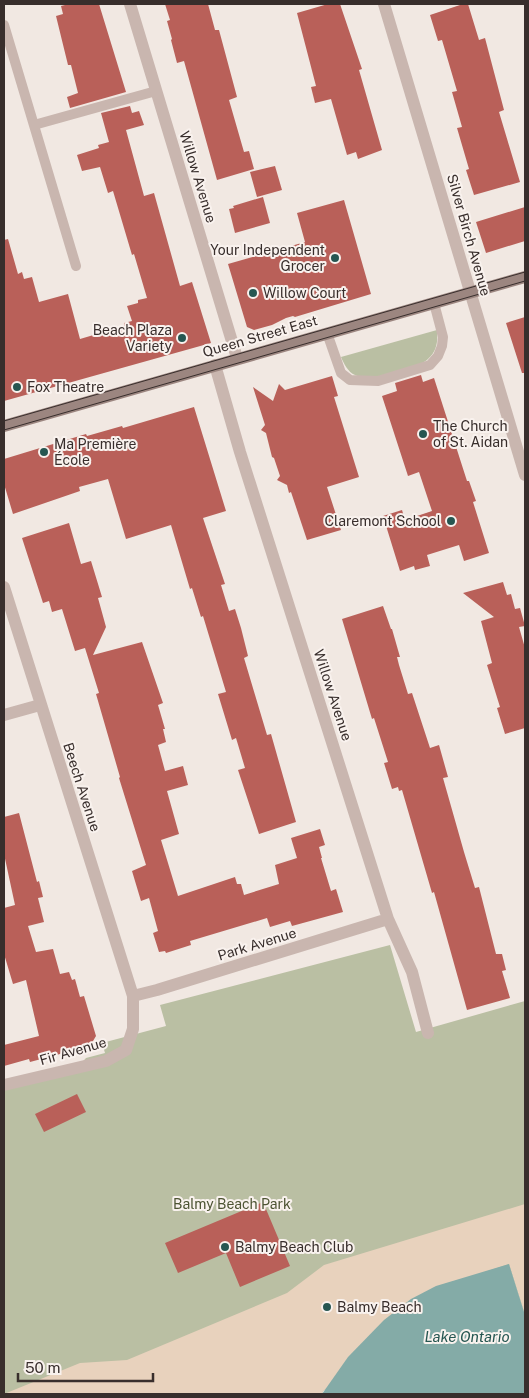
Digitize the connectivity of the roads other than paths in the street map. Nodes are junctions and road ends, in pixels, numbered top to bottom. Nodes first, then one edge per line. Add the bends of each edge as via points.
1 (130, 4) edge
2 (384, 4) edge
3 (4, 25) edge
4 (156, 91) junction
5 (34, 125) junction
6 (76, 266) dead end
7 (525, 277) edge
8 (470, 293) junction
9 (434, 303) junction
10 (327, 333) junction
11 (237, 358) junction
12 (215, 365) junction
13 (4, 426) edge
14 (525, 475) edge
15 (4, 587) edge
16 (40, 705) junction
17 (4, 715) edge
18 (388, 919) junction
19 (133, 996) junction
20 (428, 1033) dead end
21 (4, 1085) edge

1 - 4 street, Willow Avenue
2 - 8 street, Silver Birch Avenue
3 - 5 lane
4 - 5 lane
4 - 11 street, Willow Avenue
5 - 6 lane
7 - 8 main road, Queen Street East
8 - 9 main road, Queen Street East
8 - 14 street, Silver Birch Avenue
9 - 10 main road, Queen Street East
9 - 10 lane via 443,337 438,356 430,365 378,380 350,380 341,373
10 - 11 main road, Queen Street East
11 - 12 main road, Queen Street East
12 - 13 main road, Queen Street East
12 - 18 street, Willow Avenue
15 - 16 street, Beech Avenue
16 - 17 street
16 - 19 street, Beech Avenue
18 - 19 street, Park Avenue
18 - 20 street, Willow Avenue via 412,972
19 - 21 street, Fir Avenue via 133,1029 126,1050 106,1061

